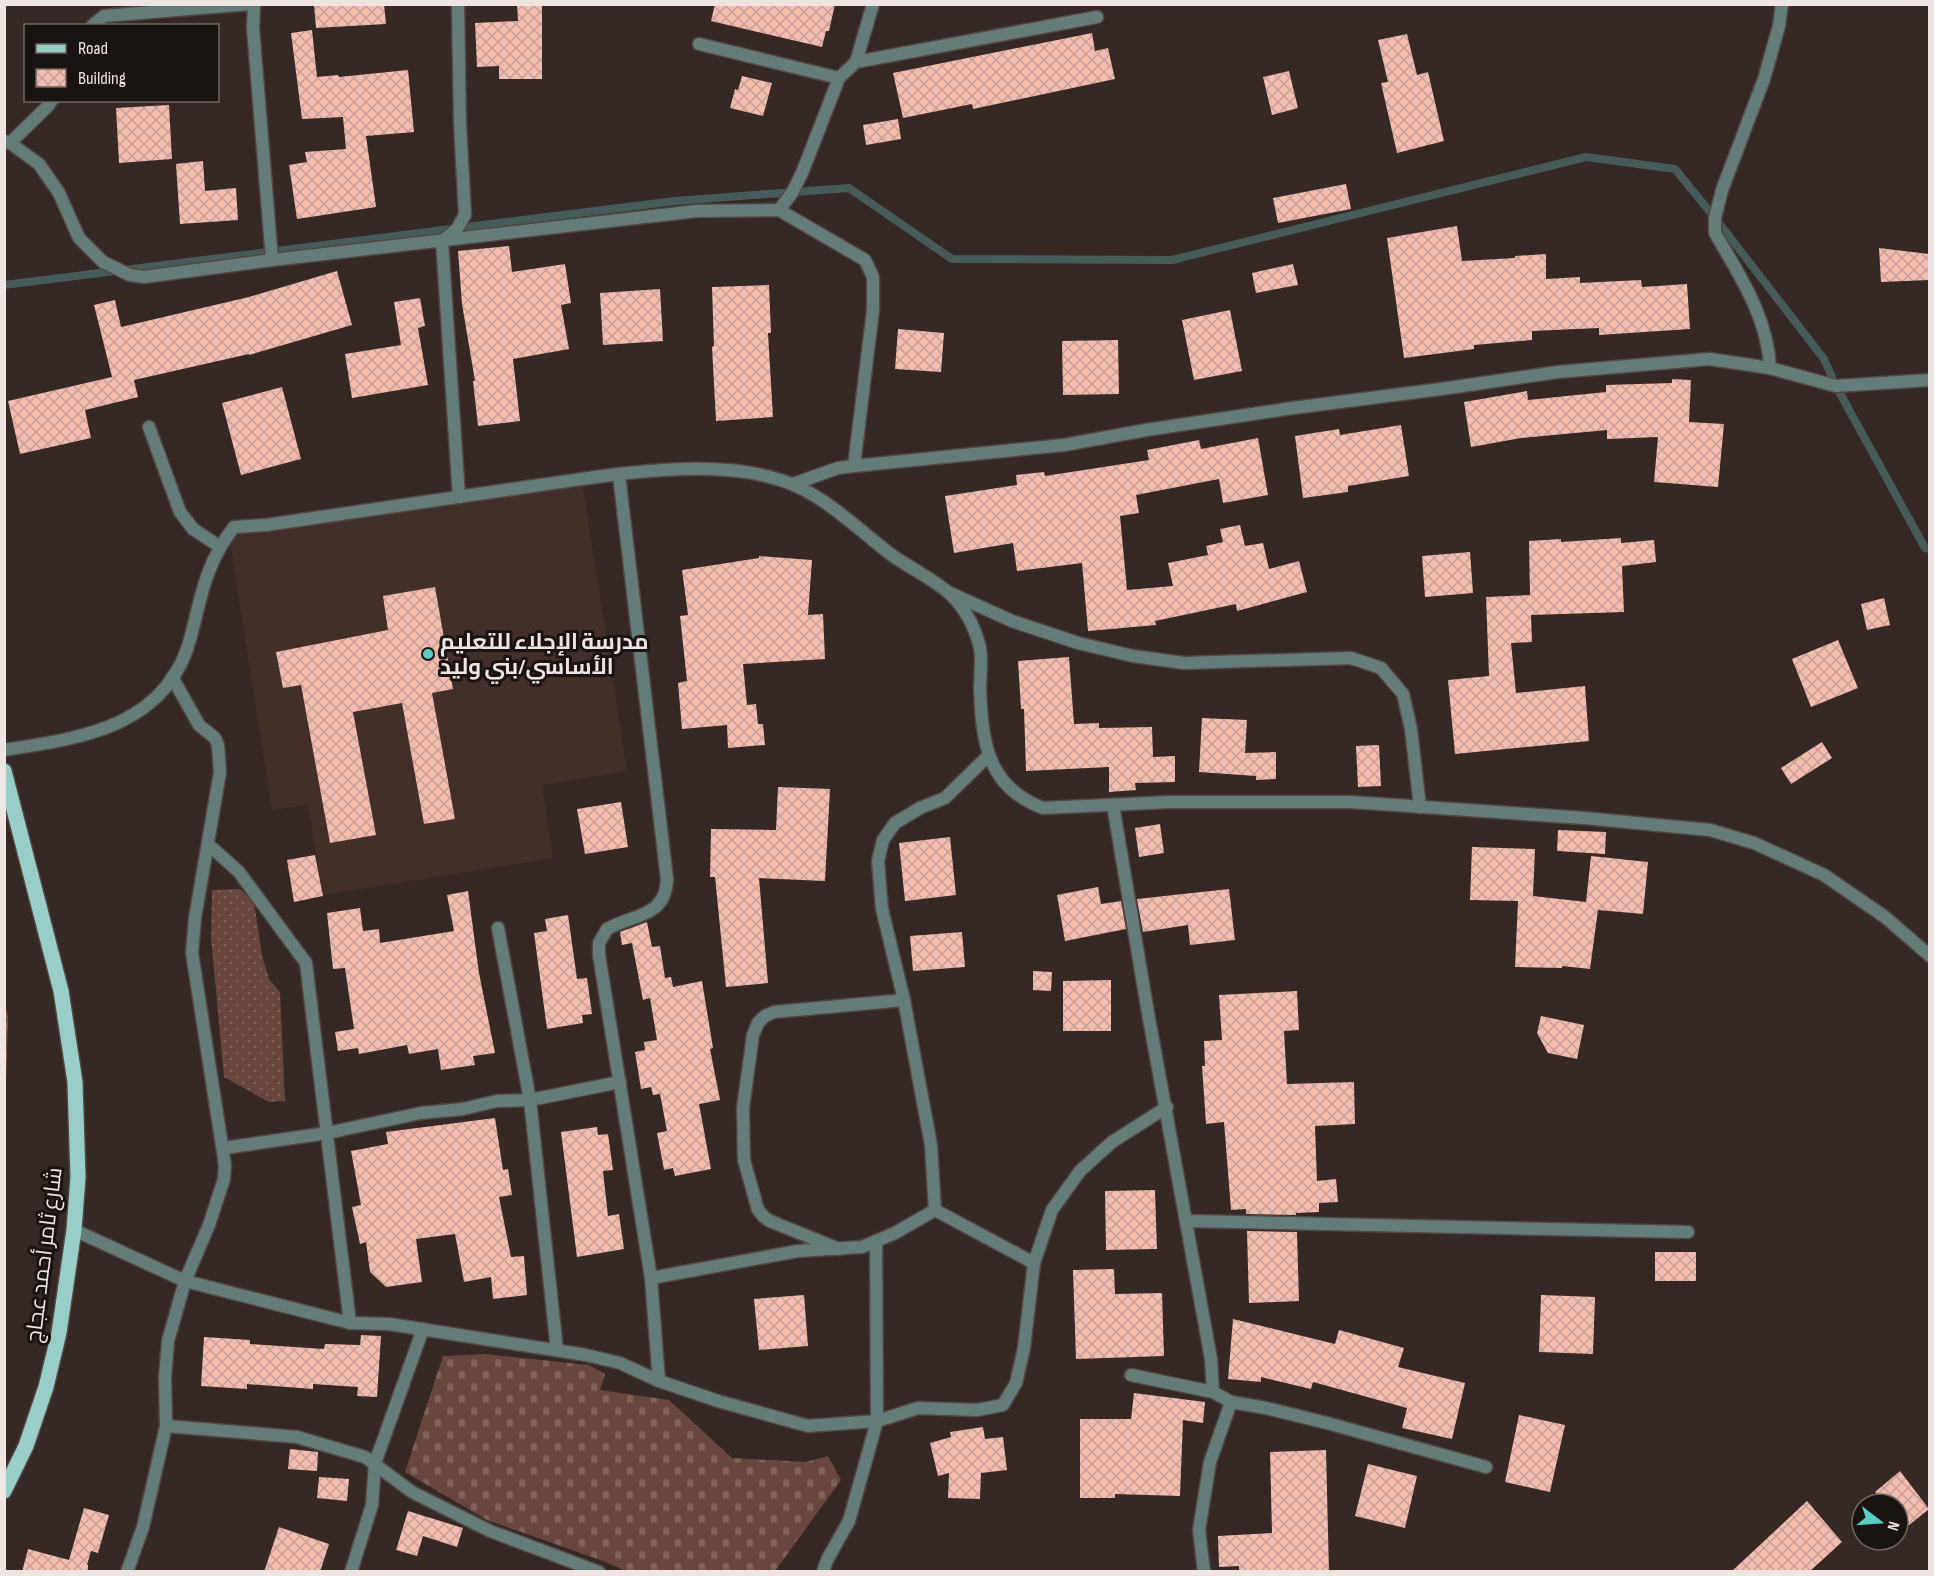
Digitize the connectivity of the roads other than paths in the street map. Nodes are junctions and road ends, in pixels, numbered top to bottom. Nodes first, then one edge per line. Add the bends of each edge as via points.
1 (252, 4) edge
2 (458, 4) edge
3 (873, 4) edge
4 (1782, 4) edge
5 (1097, 17) dead end
6 (94, 24) edge
7 (699, 44) dead end
8 (856, 62) junction
9 (839, 78) junction
10 (51, 102) edge
11 (7, 142) edge
12 (779, 210) junction
13 (442, 241) junction
14 (272, 260) junction
15 (1770, 368) junction
16 (1929, 380) edge
17 (149, 427) dead end
18 (854, 466) junction
19 (619, 475) junction
20 (793, 484) junction
21 (459, 497) junction
22 (219, 546) junction
23 (949, 592) junction
24 (172, 676) junction
25 (4, 750) edge
26 (988, 756) junction
27 (4, 771) edge
28 (1113, 805) junction
29 (1420, 807) junction
30 (209, 845) junction
31 (498, 928) dead end
32 (1929, 956) edge
33 (904, 1000) junction
34 (620, 1082) junction
35 (530, 1100) junction
36 (1167, 1107) junction
37 (327, 1133) junction
38 (224, 1148) junction
39 (935, 1210) junction
40 (1187, 1221) junction
41 (74, 1230) junction
42 (1688, 1232) dead end
43 (876, 1241) junction
44 (839, 1249) junction
45 (1034, 1263) junction
46 (651, 1278) junction
47 (185, 1281) junction
48 (350, 1323) junction
49 (423, 1329) junction
50 (557, 1350) junction
51 (1131, 1375) dead end
52 (659, 1381) junction
53 (1213, 1392) junction
54 (1232, 1402) junction
55 (877, 1421) junction
56 (166, 1426) junction
57 (375, 1463) junction
58 (1486, 1467) dead end
59 (4, 1491) edge
60 (568, 1566) edge
61 (127, 1572) edge
62 (351, 1572) edge
63 (599, 1572) edge
64 (823, 1572) edge
65 (1204, 1572) edge

1 - 6 street via 104,16
1 - 14 street
2 - 13 street via 465,215 457,229
3 - 8 street
4 - 15 street via 1764,79 1715,218 1715,233 1758,311 1769,348
5 - 8 street
7 - 9 street
8 - 9 street
9 - 12 street via 802,172
10 - 11 street
11 - 14 street via 39,164 59,193 79,238 103,262 118,270 144,277
12 - 13 street via 697,211
12 - 18 street via 865,260 873,277 873,310
13 - 14 street
13 - 21 street
15 - 16 street via 1836,386
15 - 18 street via 1710,359 1558,372 1282,409 1064,445
17 - 22 street via 180,512 193,529
18 - 20 street
19 - 20 street via 691,468 748,471
19 - 21 street
19 - 34 street via 667,879 667,892 655,909 607,929 599,943
20 - 23 street via 828,503 865,535
21 - 22 street via 234,527
22 - 24 street via 207,574 188,648
23 - 26 street via 968,618 980,646 980,690
23 - 29 street via 1012,621 1133,656 1184,663 1351,658 1381,668 1404,694
24 - 25 street via 159,696 112,726 62,741
24 - 30 street via 200,725 218,745 220,772
26 - 28 street via 1013,792 1032,804 1043,808
26 - 33 street via 945,798 896,823 883,840 878,861 882,909
27 - 41 main road, شارع ثامر أحمد عجاج via 67,1026 75,1082 78,1177
28 - 29 street via 1351,802
28 - 36 street
29 - 32 street via 1710,830 1754,843 1824,875 1885,917
30 - 37 street via 239,872 306,963
30 - 38 street via 192,953
31 - 35 street
33 - 39 street via 931,1145
33 - 44 street via 774,1012 758,1023 753,1035 743,1108 743,1140 744,1160 759,1210 770,1221
34 - 35 street
34 - 46 street
35 - 37 street via 421,1113
35 - 50 street
36 - 40 street
36 - 45 street via 1112,1142 1080,1171 1052,1210
37 - 38 street
37 - 48 street
38 - 47 street via 224,1179
39 - 43 street
39 - 45 street
40 - 42 street
40 - 53 street
41 - 47 street
41 - 59 main road, شارع ثامر أحمد عجاج via 59,1333 46,1387 26,1446
43 - 44 street
43 - 55 street
44 - 46 street via 798,1251
45 - 55 street via 1024,1348 1016,1383 1003,1405 977,1410 918,1408
46 - 52 street
47 - 48 street
47 - 56 street via 168,1341
48 - 49 street
49 - 50 street
49 - 57 street
50 - 52 street via 620,1363
51 - 53 street
52 - 55 street via 808,1426
53 - 54 street
54 - 58 street via 1327,1423
54 - 65 street via 1210,1462 1199,1530
55 - 64 street via 849,1521
56 - 57 street via 297,1437 365,1456
56 - 61 street via 143,1527
57 - 60 street via 427,1501
57 - 62 street via 372,1505
60 - 63 street

